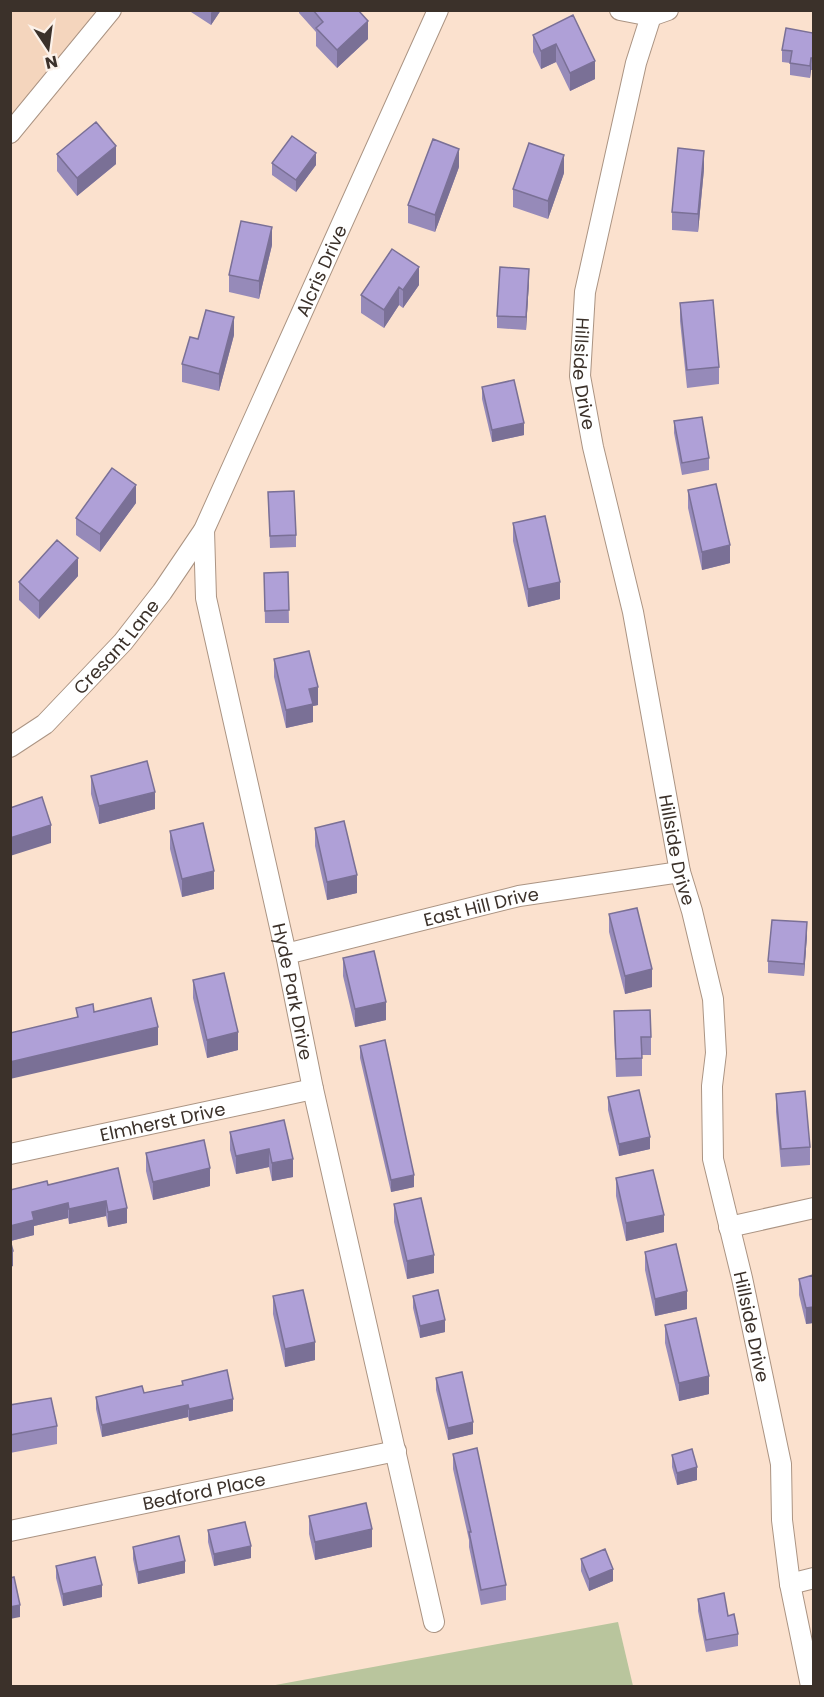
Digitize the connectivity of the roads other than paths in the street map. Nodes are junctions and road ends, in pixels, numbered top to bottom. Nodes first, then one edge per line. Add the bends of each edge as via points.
1 (111, 10) edge
2 (438, 10) edge
3 (620, 10) edge
4 (659, 13) edge
5 (10, 133) edge
6 (204, 530) junction
7 (10, 747) edge
8 (680, 872) junction
9 (286, 954) junction
10 (313, 1089) junction
11 (10, 1154) edge
12 (813, 1208) edge
13 (729, 1227) junction
14 (396, 1451) junction
15 (10, 1531) edge
16 (813, 1578) edge
17 (790, 1584) junction
18 (434, 1622) dead end
19 (811, 1686) edge

1 - 5 street
2 - 6 street, Alcris Drive
3 - 4 street
4 - 8 street, Hillside Drive via 636,63 585,292 580,376 633,612
6 - 7 street, Cresant Lane via 123,642 45,724
6 - 9 street, Hyde Park Drive via 206,598
8 - 9 street, East Hill Drive via 519,896
8 - 13 street, Hillside Drive via 713,999 713,1159
9 - 10 street, Hyde Park Drive
10 - 11 street, Elmherst Drive
10 - 14 street, Hyde Park Drive
12 - 13 street
13 - 17 street, Hillside Drive via 781,1464 782,1520
14 - 15 street, Bedford Place
14 - 18 street, Hyde Park Drive
16 - 17 street
17 - 19 street, Hillside Drive

